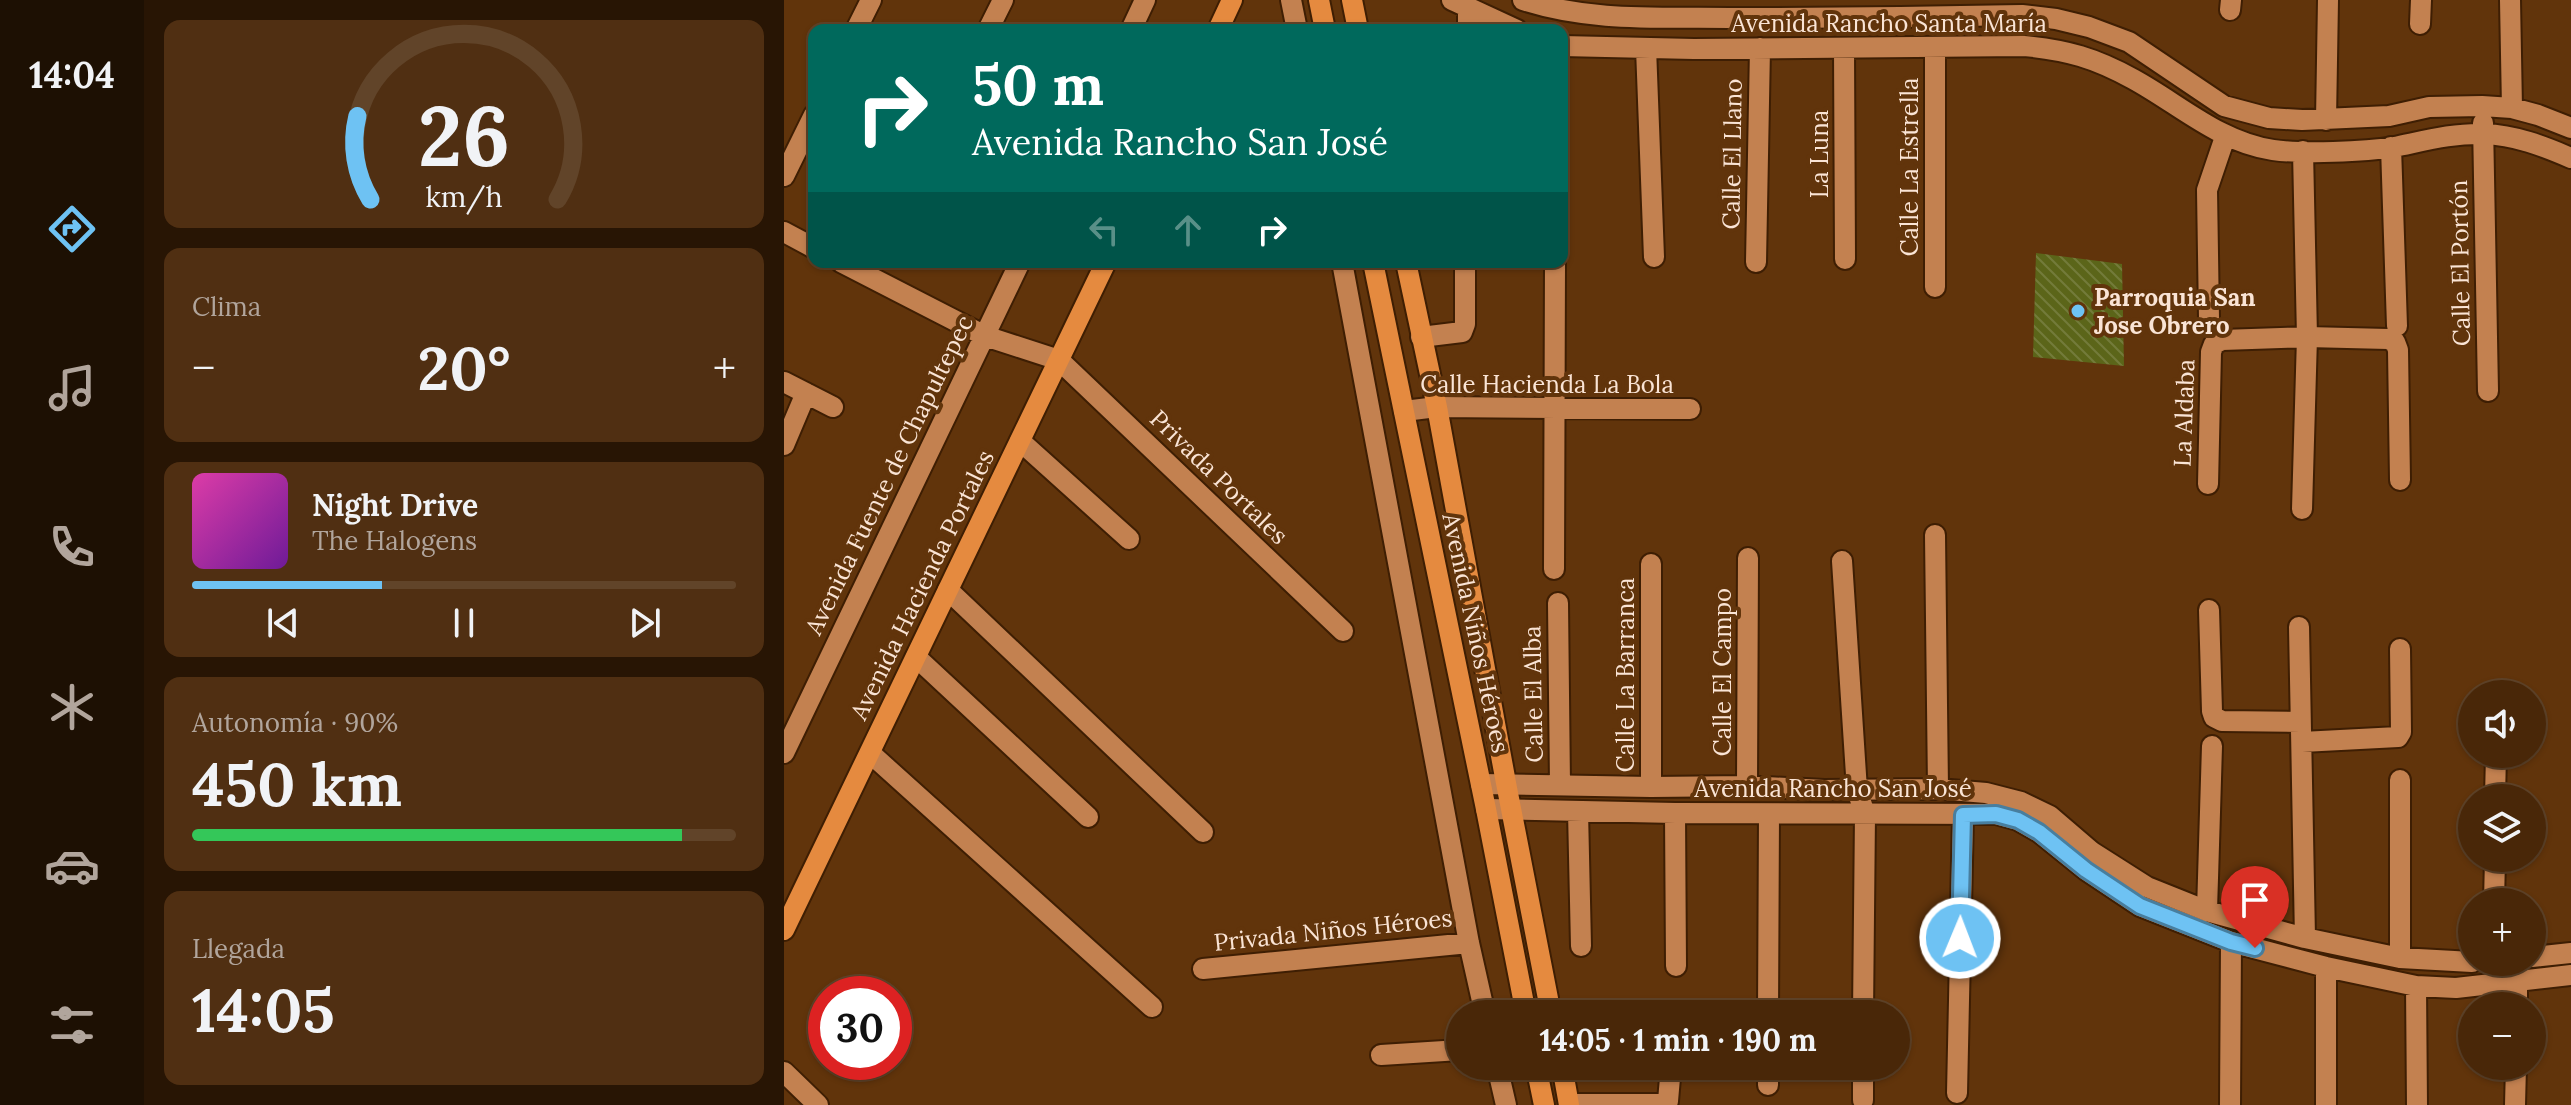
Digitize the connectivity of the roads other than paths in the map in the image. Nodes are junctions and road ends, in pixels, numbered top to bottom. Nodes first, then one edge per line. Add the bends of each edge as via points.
1 (871, 0) edge
2 (1003, 0) edge
3 (1145, 0) edge
4 (1232, 0) edge
5 (1291, 0) edge
6 (1319, 0) edge
7 (1352, 0) edge
8 (1523, 0) edge
9 (2328, 0) edge
10 (2421, 0) edge
11 (2510, 0) edge
12 (1460, 4) edge
13 (1583, 8) edge
14 (1856, 8) edge
15 (1952, 8) edge
16 (1763, 9) edge
17 (1681, 12) edge
18 (1731, 18) junction
19 (859, 24) edge
20 (991, 24) edge
21 (1134, 24) edge
22 (1221, 24) edge
23 (1296, 24) edge
24 (1324, 24) edge
25 (1357, 24) edge
26 (1466, 24) edge
27 (1504, 24) edge
28 (2420, 24) dead end
29 (1568, 46) edge
30 (1646, 48) junction
31 (1732, 48) junction
32 (1760, 48) junction
33 (1844, 48) junction
34 (1935, 48) junction
35 (1694, 49) junction
36 (2440, 106) junction
37 (2482, 106) junction
38 (2512, 108) junction
39 (2326, 120) junction
40 (2571, 128) edge
41 (808, 129) edge
42 (2484, 134) junction
43 (2225, 137) junction
44 (2441, 137) junction
45 (2391, 147) junction
46 (2303, 151) junction
47 (2571, 158) edge
48 (784, 176) edge
49 (784, 232) edge
50 (808, 245) edge
51 (1654, 257) dead end
52 (1845, 259) dead end
53 (1756, 262) dead end
54 (853, 268) edge
55 (1017, 268) edge
56 (1103, 268) edge
57 (1343, 268) edge
58 (1374, 268) edge
59 (1407, 268) edge
60 (1465, 268) edge
61 (1555, 268) edge
62 (1935, 287) dead end
63 (2209, 318) dead end
64 (2396, 334) junction
65 (985, 336) junction
66 (1421, 337) junction
67 (2307, 337) junction
68 (1059, 360) junction
69 (784, 382) edge
70 (2488, 391) dead end
71 (806, 393) junction
72 (833, 407) dead end
73 (1437, 407) junction
74 (1555, 408) junction
75 (1690, 409) dead end
76 (1404, 411) junction
77 (1020, 441) junction
78 (784, 445) edge
79 (2400, 480) dead end
80 (2208, 484) dead end
81 (2302, 509) dead end
82 (1935, 535) dead end
83 (1129, 539) dead end
84 (1748, 558) dead end
85 (1842, 561) dead end
86 (1651, 564) dead end
87 (1554, 569) dead end
88 (948, 590) junction
89 (1558, 603) dead end
90 (2209, 610) dead end
91 (2299, 627) dead end
92 (1343, 631) dead end
93 (2400, 649) dead end
94 (916, 657) junction
95 (2301, 732) junction
96 (786, 743) edge
97 (2212, 746) dead end
98 (870, 753) junction
99 (2400, 780) dead end
100 (1506, 783) junction
101 (1481, 784) junction
102 (1560, 785) junction
103 (1747, 786) junction
104 (1651, 787) junction
105 (1938, 789) junction
106 (1857, 790) junction
107 (1486, 809) junction
108 (1510, 809) junction
109 (1578, 811) junction
110 (1675, 813) junction
111 (1769, 814) junction
112 (1865, 814) junction
113 (1963, 815) junction
114 (1088, 817) dead end
115 (1203, 832) dead end
116 (2207, 911) junction
117 (784, 930) edge
118 (2305, 938) junction
119 (2231, 942) junction
120 (1469, 943) junction
121 (1581, 946) dead end
122 (2571, 953) edge
123 (2546, 956) edge
124 (2400, 958) junction
125 (2458, 961) edge
126 (1676, 966) dead end
127 (2326, 967) junction
128 (1203, 969) dead end
129 (2546, 973) edge
130 (2571, 975) edge
131 (2493, 976) edge
132 (2508, 976) edge
133 (2494, 984) junction
134 (2416, 986) junction
135 (1482, 1000) edge
136 (1523, 1000) edge
137 (1548, 1000) edge
138 (1768, 1000) edge
139 (1863, 1000) edge
140 (1152, 1007) dead end
141 (1446, 1051) edge
142 (1381, 1055) dead end
143 (784, 1072) edge
144 (1500, 1080) edge
145 (1539, 1080) edge
146 (1565, 1080) edge
147 (1671, 1080) edge
148 (1863, 1080) edge
149 (2516, 1080) edge
150 (1957, 1093) dead end
151 (1863, 1100) dead end
152 (818, 1105) edge
153 (1506, 1105) edge
154 (1544, 1105) edge
155 (1569, 1105) edge
156 (2230, 1105) edge
157 (2326, 1105) edge
158 (2417, 1105) edge
159 (2515, 1105) edge

1 - 19 street
2 - 20 street
3 - 21 street
4 - 22 main road
5 - 23 street
6 - 24 main road
7 - 25 main road
8 - 13 street, Avenida Rancho Santa María via 1553,10
9 - 39 street
10 - 28 street
11 - 38 street
12 - 26 street
12 - 27 street
13 - 17 street, Avenida Rancho Santa María
14 - 15 street, Avenida Rancho Santa María
14 - 16 street, Avenida Rancho Santa María
15 - 39 street, Avenida Rancho Santa María via 2089,27 2129,42 2224,106 2269,118
16 - 18 street, Avenida Rancho Santa María
17 - 18 street, Avenida Rancho Santa María
17 - 35 street
18 - 31 street
29 - 30 street, Avenida Rancho Santa María
30 - 35 street, Avenida Rancho Santa María
30 - 51 street
31 - 32 street, Avenida Rancho Santa María
31 - 35 street, Avenida Rancho Santa María
32 - 33 street, Avenida Rancho Santa María
32 - 53 street, Calle El Llano
33 - 34 street, Avenida Rancho Santa María
33 - 52 street, La Luna
34 - 43 street, Avenida Rancho Santa María via 2059,49 2133,79
34 - 62 street, Calle La Estrella
36 - 37 street, Avenida Rancho Santa María
36 - 39 street, Avenida Rancho Santa María
36 - 44 street
37 - 38 street, Avenida Rancho Santa María
37 - 42 street, Calle El Portón
38 - 40 street, Avenida Rancho Santa María
41 - 48 street
42 - 44 street, Avenida Rancho Santa María
42 - 47 street, Avenida Rancho Santa María via 2536,142
42 - 70 street, Calle El Portón
43 - 46 street, Avenida Rancho Santa María
43 - 63 street via 2207,190
44 - 45 street, Avenida Rancho Santa María
45 - 46 street, Avenida Rancho Santa María
45 - 64 street
46 - 67 street
49 - 50 street
54 - 65 street
55 - 65 street, Avenida Fuente de Chapultepec
56 - 68 main road, Avenida Hacienda Portales
57 - 120 street
58 - 76 main road, Avenida Niños Héroes
59 - 66 main road, Avenida Niños Héroes
60 - 66 street via 1462,332
61 - 74 street
64 - 67 street via 2388,339
64 - 79 street
65 - 68 street
65 - 96 street, Avenida Fuente de Chapultepec
66 - 73 main road, Avenida Niños Héroes
67 - 80 street, La Aldaba via 2214,344
67 - 81 street
68 - 77 main road, Avenida Hacienda Portales
68 - 92 street, Privada Portales
69 - 71 street
71 - 72 street
71 - 78 street
73 - 74 street, Calle Hacienda La Bola
73 - 76 street, Calle Hacienda La Bola
73 - 100 main road, Avenida Niños Héroes
74 - 75 street, Calle Hacienda La Bola
74 - 87 street
76 - 101 main road, Avenida Niños Héroes
77 - 83 street
77 - 88 main road, Avenida Hacienda Portales
82 - 105 street
84 - 103 street, Calle El Campo
85 - 106 street
86 - 104 street, Calle La Barranca
88 - 94 main road, Avenida Hacienda Portales
88 - 115 street
89 - 102 street, Calle El Alba
90 - 95 street via 2214,717
91 - 95 street
93 - 95 street via 2398,737
94 - 98 main road, Avenida Hacienda Portales
94 - 114 street
95 - 118 street
97 - 116 street
98 - 117 main road, Avenida Hacienda Portales
98 - 140 street
99 - 124 street
100 - 101 street, Avenida Rancho San José
100 - 102 street, Avenida Rancho San José
100 - 108 main road, Avenida Niños Héroes
101 - 107 main road, Avenida Niños Héroes
102 - 104 street, Avenida Rancho San José
103 - 104 street, Avenida Rancho San José
103 - 106 street, Avenida Rancho San José
105 - 106 street, Avenida Rancho San José
105 - 116 street, Avenida Rancho San José via 2021,802 2050,816 2092,852 2147,887
106 - 112 street
107 - 108 street, Avenida Rancho San José
107 - 136 main road, Avenida Niños Héroes
108 - 109 street, Avenida Rancho San José
108 - 137 main road, Avenida Niños Héroes
109 - 110 street, Avenida Rancho San José
109 - 121 street
110 - 111 street, Avenida Rancho San José
110 - 126 street
111 - 112 street, Avenida Rancho San José
111 - 138 street
112 - 113 street, Avenida Rancho San José
112 - 139 street
113 - 119 street, Avenida Rancho San José via 2018,820 2140,906
113 - 150 street
116 - 118 street, Avenida Rancho San José
118 - 124 street, Avenida Rancho San José
119 - 127 street, Avenida Rancho San José
119 - 156 street
120 - 128 street, Privada Niños Héroes
120 - 135 street
122 - 123 street
124 - 125 street, Avenida Rancho San José
127 - 134 street, Avenida Rancho San José
127 - 157 street
129 - 130 street, Avenida Rancho San José
131 - 133 street
132 - 133 street, Avenida Rancho San José
133 - 134 street, Avenida Rancho San José
134 - 158 street
141 - 142 street
143 - 152 street
144 - 153 street
145 - 154 main road
146 - 155 main road
147 - 155 street via 1668,1101 1662,1104
148 - 151 street
149 - 159 street

